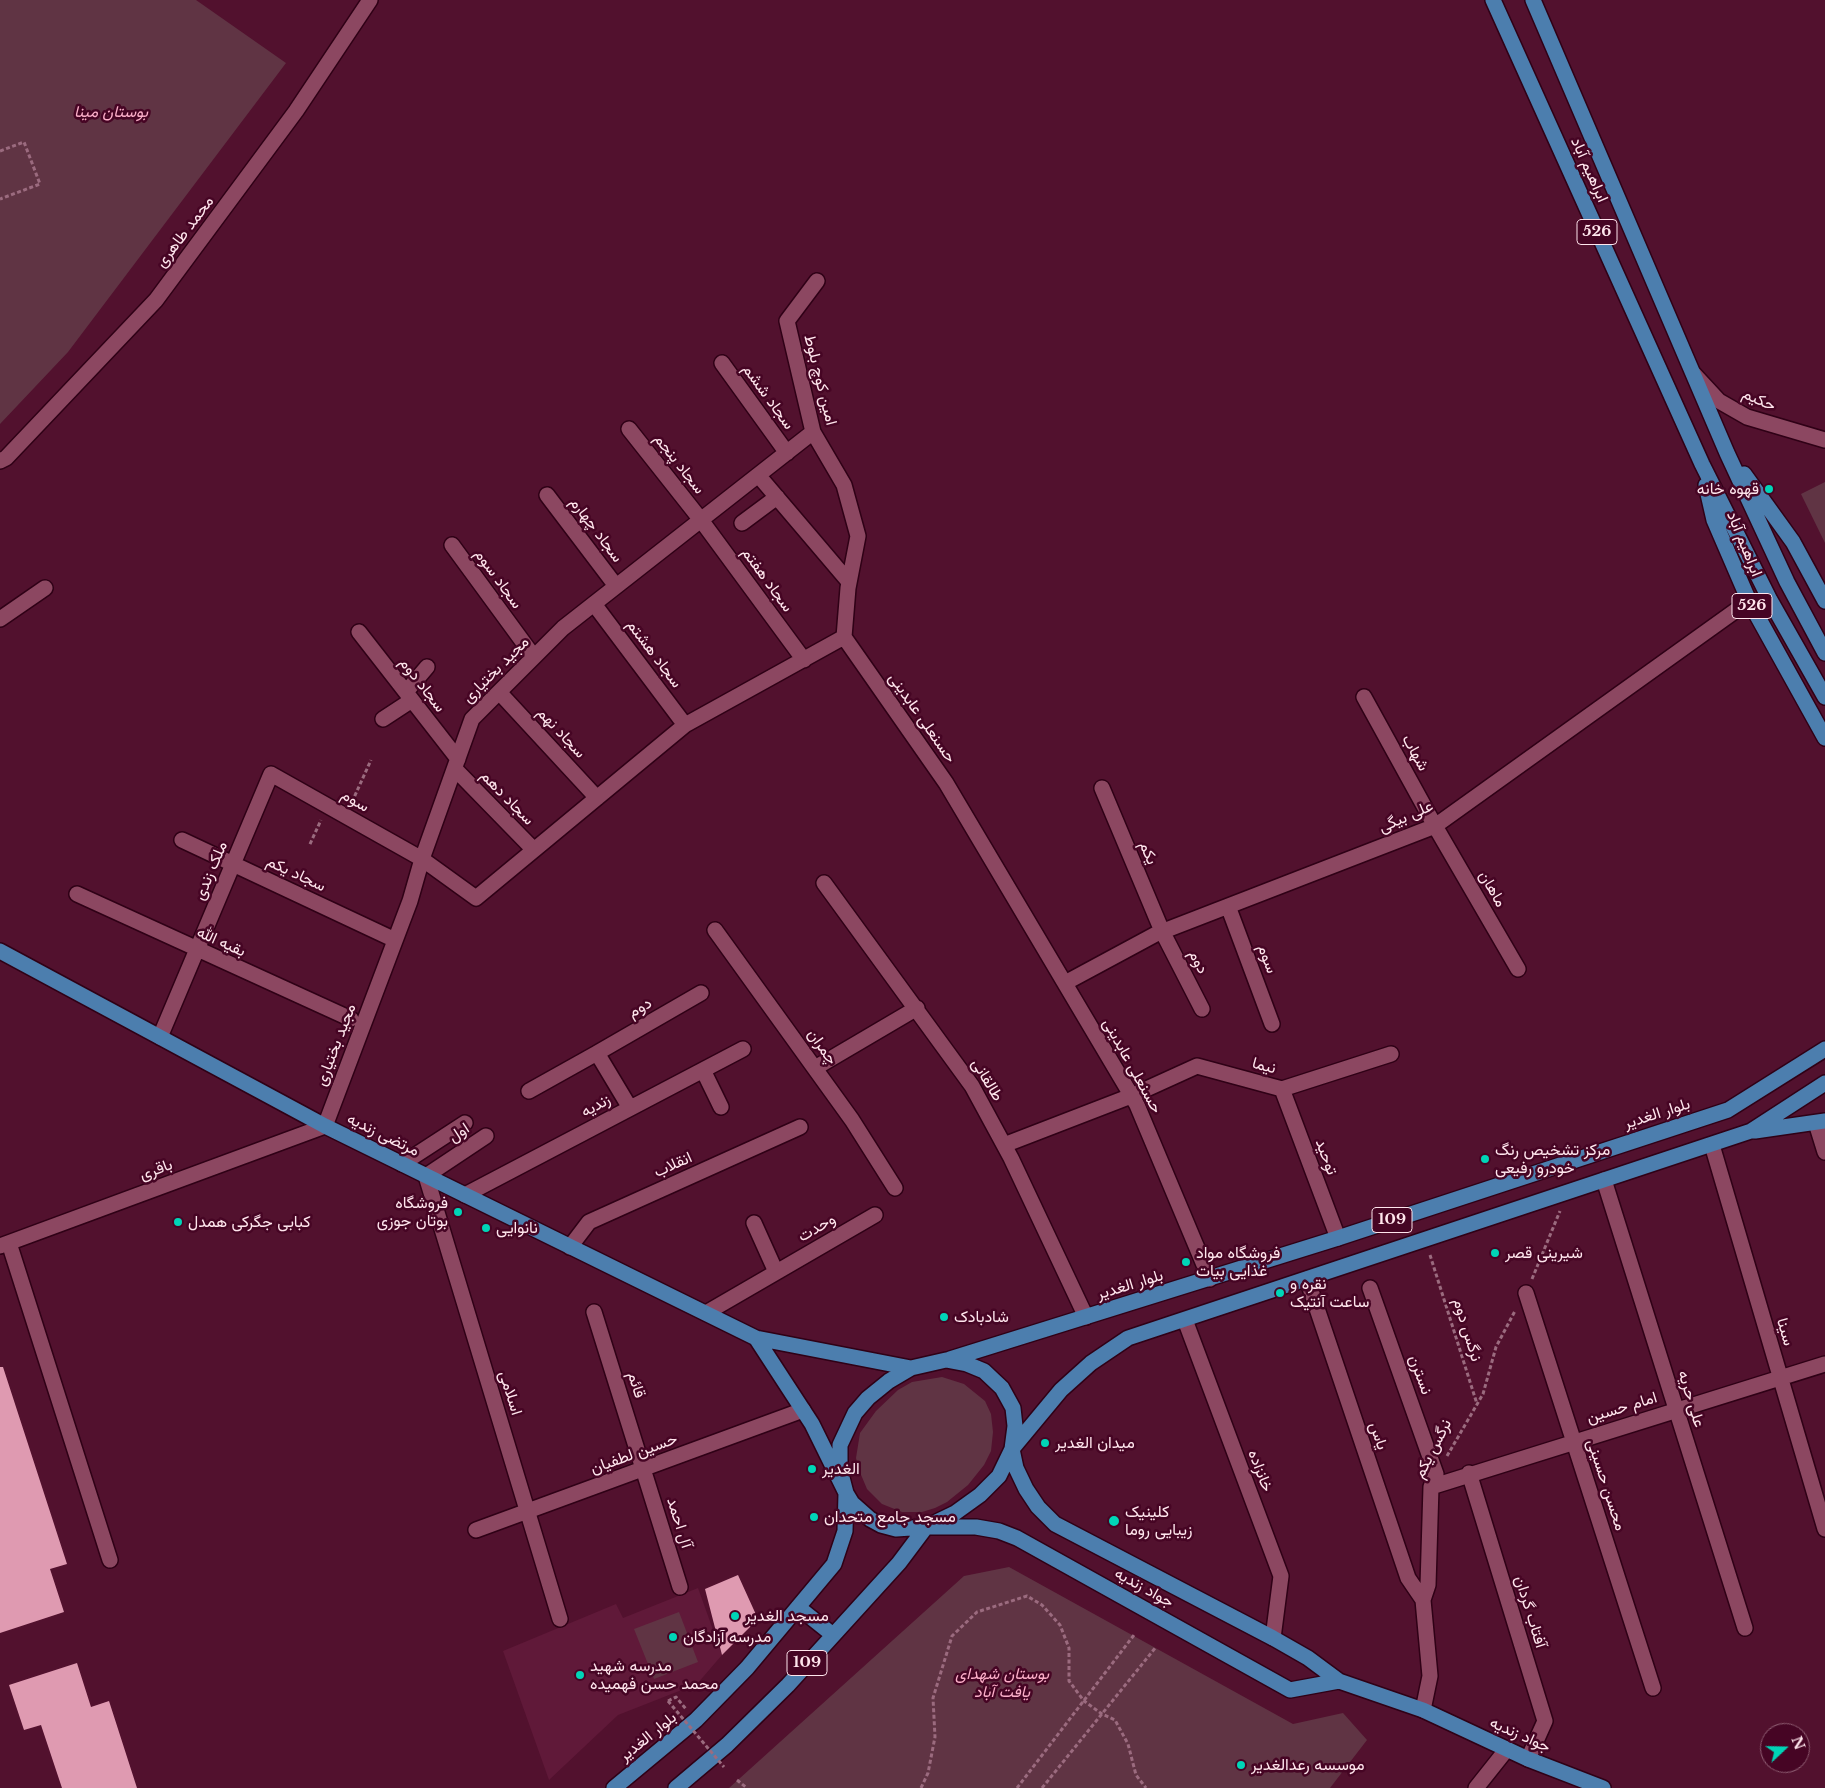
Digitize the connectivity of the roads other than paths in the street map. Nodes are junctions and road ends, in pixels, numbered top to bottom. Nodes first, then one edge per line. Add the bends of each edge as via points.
1 (370, 0) edge
2 (1493, 0) edge
3 (1533, 0) edge
4 (817, 281) dead end
5 (722, 363) dead end
6 (1691, 371) junction
7 (629, 429) dead end
8 (813, 432) junction
9 (1825, 440) edge
10 (787, 453) junction
11 (1728, 453) junction
12 (0, 461) edge
13 (1702, 464) junction
14 (758, 475) junction
15 (547, 494) dead end
16 (777, 496) junction
17 (701, 520) junction
18 (742, 523) dead end
19 (452, 545) dead end
20 (849, 582) junction
21 (616, 586) junction
22 (45, 588) dead end
23 (1749, 601) junction
24 (1825, 601) edge
25 (594, 604) junction
26 (0, 619) edge
27 (359, 632) dead end
28 (844, 638) junction
29 (1825, 653) edge
30 (534, 657) junction
31 (804, 660) junction
32 (427, 667) dead end
33 (499, 692) junction
34 (409, 696) junction
35 (1364, 697) dead end
36 (1825, 697) edge
37 (383, 719) dead end
38 (685, 725) junction
39 (1825, 738) edge
40 (457, 764) junction
41 (271, 774) joint
42 (1102, 788) dead end
43 (597, 798) junction
44 (1435, 826) junction
45 (182, 840) dead end
46 (534, 850) junction
47 (422, 859) junction
48 (233, 863) junction
49 (824, 883) dead end
50 (77, 894) dead end
51 (1228, 906) junction
52 (714, 930) dead end
53 (1162, 931) junction
54 (395, 940) junction
55 (196, 950) junction
56 (0, 951) edge
57 (1518, 969) dead end
58 (1065, 983) junction
59 (701, 993) dead end
60 (917, 1008) junction
61 (1202, 1009) dead end
62 (351, 1019) dead end
63 (1272, 1024) dead end
64 (160, 1037) junction
65 (743, 1048) dead end
66 (1825, 1049) edge
67 (597, 1053) junction
68 (1391, 1054) dead end
69 (815, 1068) junction
70 (703, 1070) junction
71 (1825, 1084) edge
72 (1282, 1089) junction
73 (528, 1091) dead end
74 (1131, 1096) junction
75 (720, 1107) dead end
76 (630, 1108) junction
77 (1821, 1122) edge
78 (465, 1123) dead end
79 (325, 1126) junction
80 (800, 1127) dead end
81 (1751, 1131) junction
82 (486, 1136) dead end
83 (1712, 1144) junction
84 (1004, 1145) junction
85 (1825, 1152) edge
86 (402, 1164) junction
87 (426, 1176) junction
88 (1604, 1180) junction
89 (895, 1188) dead end
90 (465, 1195) junction
91 (875, 1215) dead end
92 (754, 1223) dead end
93 (1338, 1238) junction
94 (4, 1244) edge
95 (570, 1247) junction
96 (776, 1272) junction
97 (1210, 1279) junction
98 (1307, 1279) junction
99 (1370, 1288) dead end
100 (1526, 1293) road end
101 (594, 1312) dead end
102 (706, 1313) junction
103 (1086, 1317) junction
104 (1184, 1320) junction
105 (756, 1338) junction
106 (946, 1360) junction
107 (1825, 1364) edge
108 (911, 1368) junction
109 (1780, 1378) junction
110 (803, 1410) junction
111 (1676, 1410) junction
112 (1574, 1441) junction
113 (1012, 1449) junction
114 (644, 1470) junction
115 (1469, 1473) junction
116 (1433, 1480) junction
117 (846, 1493) junction
118 (527, 1511) junction
119 (926, 1527) junction
120 (1825, 1529) edge
121 (476, 1530) dead end
122 (110, 1560) dead end
123 (680, 1586) dead end
124 (1423, 1600) junction
125 (798, 1607) junction
126 (560, 1620) dead end
127 (1745, 1628) dead end
128 (833, 1635) junction
129 (1273, 1638) junction
130 (1339, 1681) junction
131 (1653, 1688) dead end
132 (1423, 1710) junction
133 (1507, 1750) junction
134 (1528, 1759) junction
135 (614, 1788) edge
136 (676, 1788) edge
137 (1476, 1788) edge
138 (1602, 1788) edge

1 - 12 street, محمد طاهری via 296,111 156,300
2 - 13 main road, ابراهیم آباد / 526
3 - 6 main road, ابراهیم آباد / 526
4 - 8 street, امین کوچ بلوط via 787,321
5 - 10 street, سجاد ششم
6 - 9 street, حکیم via 1719,401 1748,417
6 - 11 main road, ابراهیم آباد / 526
7 - 17 street, سجاد پنجم
8 - 10 street, مجید بختیاری
8 - 20 street, امین کوچ بلوط via 844,485 858,536
10 - 14 street, مجید بختیاری
11 - 24 main road, ابراهیم آباد / 526 via 1774,514
11 - 29 main road, ابراهیم آباد / 526 via 1787,582
13 - 23 main road, ابراهیم آباد / 526 via 1714,520
13 - 36 main road, ابراهیم آباد / 526 via 1770,600
14 - 16 street
14 - 17 street, مجید بختیاری
15 - 21 street, سجاد چهارم
16 - 18 street
16 - 20 street
17 - 21 street, مجید بختیاری
17 - 31 street, سجاد هفتم
19 - 30 street, سجاد سوم
20 - 28 street, امین کوچ بلوط
21 - 25 street, مجید بختیاری
22 - 26 street
23 - 39 main road, ابراهیم آباد / 526
23 - 44 street, علی بیگی
25 - 30 street, مجید بختیاری
25 - 38 street, سجاد هشتم
27 - 34 street, سجاد دوم
28 - 31 street
28 - 58 street, حسنعلی عابدینی via 946,783
30 - 33 street, مجید بختیاری
31 - 38 street
32 - 34 street
33 - 40 street, مجید بختیاری via 472,719
33 - 43 street, سجاد نهم
34 - 37 street
34 - 40 street, سجاد دوم
35 - 44 street, شهاب
38 - 43 street
40 - 46 street, سجاد دهم
40 - 47 street, مجید بختیاری
41 - 47 street, سوم
41 - 48 street, ملک زندی
42 - 53 street, یکم
43 - 46 street
44 - 51 street, علی بیگی
44 - 57 street, ماهان
45 - 48 street, سجاد یکم
46 - 47 street via 476,898
47 - 54 street, مجید بختیاری
48 - 54 street, سجاد یکم
48 - 55 street, ملک زندی
49 - 60 street, طالقانی
50 - 55 street, بقیه الله
51 - 53 street, علی بیگی
51 - 63 street, سوم
52 - 69 street, چمران
53 - 58 street, علی بیگی
53 - 61 street, دوم
54 - 79 street, مجید بختیاری
55 - 62 street, بقیه الله
55 - 64 street, ملک زندی
56 - 64 main road, مرتضی زندیه
58 - 74 street, حسنعلی عابدینی
59 - 67 street, دوم
60 - 69 street
60 - 84 street, طالقانی via 972,1086
64 - 79 main road, مرتضی زندیه
65 - 70 street, زندیه
66 - 93 main road, بلوار الغدیر / 109 via 1728,1110
67 - 73 street, دوم
67 - 76 street
68 - 72 street, نیما
69 - 89 street, چمران
70 - 75 street
70 - 76 street, زندیه
71 - 81 main road, 109
72 - 74 street, نیما via 1197,1066
72 - 93 street, توحید
74 - 84 street, نیما
74 - 97 street, حسنعلی عابدینی
76 - 90 street, زندیه
77 - 81 main road
77 - 85 street
78 - 86 street
79 - 86 main road, مرتضی زندیه
79 - 94 street, باقری
80 - 95 street, انقلاب via 589,1222
81 - 83 main road, 109
82 - 87 street, اول
83 - 88 main road, 109
83 - 109 street, سینا
84 - 103 street, طالقانی
86 - 87 main road, مرتضی زندیه
87 - 90 main road, مرتضی زندیه
87 - 118 street, اسلامی
88 - 98 main road, 109
88 - 111 street, علی حریه
90 - 95 main road, مرتضی زندیه
91 - 96 street, وحدت
92 - 96 street
93 - 97 main road, بلوار الغدیر / 109
94 - 122 street
95 - 102 main road, مرتضی زندیه
96 - 102 street, وحدت
97 - 103 main road, بلوار الغدیر / 109
98 - 104 main road, 109
98 - 124 street, یاس via 1408,1578
99 - 116 street, نسترن
100 - 112 street, محسن حسینی
101 - 114 street, قائم
102 - 105 main road, مرتضی زندیه
103 - 106 main road, بلوار الغدیر / 109
104 - 113 main road, 109 via 1128,1338 1091,1363 1061,1390
104 - 129 street, خانزاده via 1281,1576
105 - 108 main road
105 - 110 main road
106 - 108 main road
106 - 113 main road via 977,1367 1002,1388 1013,1408
107 - 109 street, امام حسین
108 - 117 main road via 868,1398 846,1428 839,1458
109 - 111 street, امام حسین
109 - 120 street, سینا
110 - 114 street, حسین لطفیان
110 - 117 main road
111 - 112 street, امام حسین
111 - 127 street, علی حریه
112 - 115 street, امام حسین
112 - 131 street, محسن حسینی
113 - 119 main road via 999,1476 980,1495 955,1513
113 - 129 main road, جواد زندیه via 1016,1468 1026,1489 1055,1524
114 - 118 street, حسین لطفیان
114 - 123 street, آل احمد
115 - 116 street, امام حسین
115 - 134 street, آفتاب گردان via 1545,1721
116 - 124 street, نرگس یکم via 1428,1585
117 - 119 main road via 861,1513 881,1525
117 - 125 main road, بلوار الغدیر / 109 via 845,1531 834,1564
118 - 121 street, حسین لطفیان
118 - 126 street, اسلامی
119 - 128 main road, 109
119 - 130 main road, جواد زندیه via 976,1527 1018,1538 1290,1690
124 - 132 street, نرگس یکم via 1430,1676
125 - 128 main road
125 - 135 main road, بلوار الغدیر / 109 via 747,1668 696,1720
128 - 136 main road, 109 via 727,1745
129 - 130 main road, جواد زندیه
130 - 132 main road, جواد زندیه
132 - 133 main road, جواد زندیه
133 - 134 main road, جواد زندیه
133 - 137 street
134 - 138 main road, جواد زندیه

